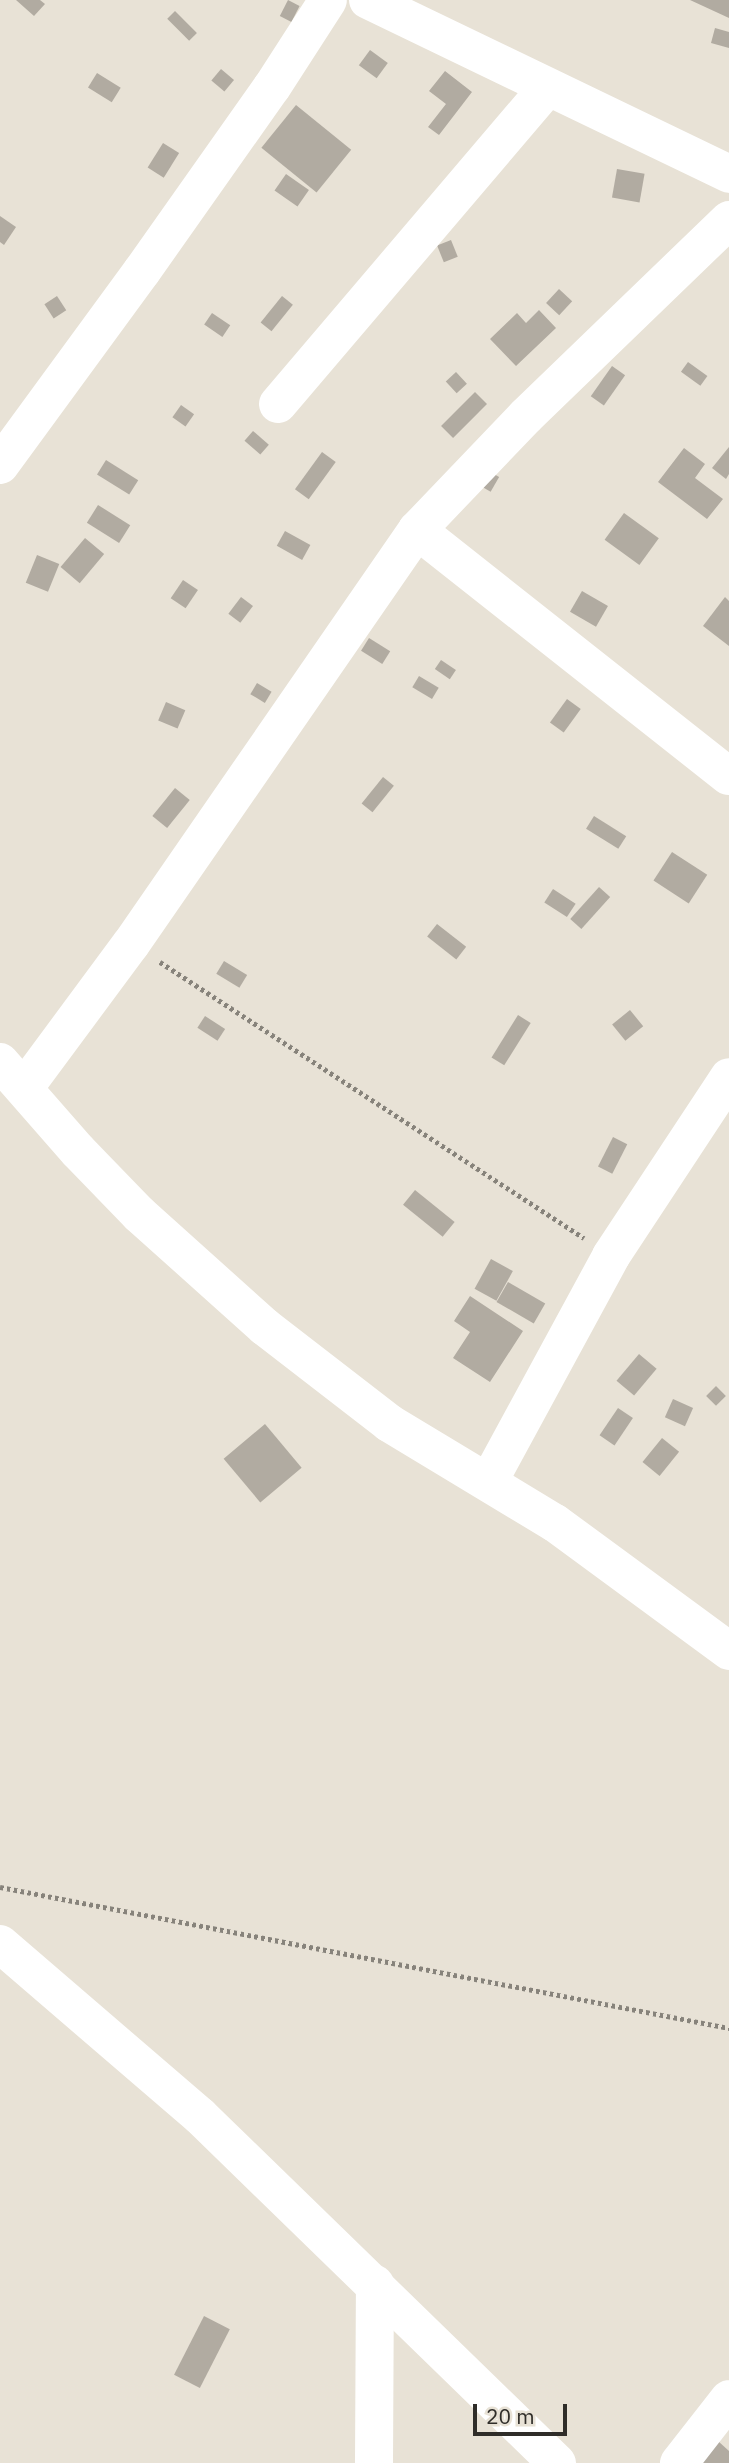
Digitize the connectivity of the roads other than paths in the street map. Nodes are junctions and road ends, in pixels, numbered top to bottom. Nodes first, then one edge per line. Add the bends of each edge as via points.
1 (328, 0) edge
2 (368, 0) edge
3 (547, 88) junction
4 (729, 174) edge
5 (729, 220) edge
6 (278, 404) dead end
7 (0, 465) edge
8 (417, 530) junction
9 (729, 776) edge
10 (12, 1074) edge
11 (729, 1077) edge
12 (489, 1481) junction
13 (729, 1651) edge
14 (0, 1944) edge
15 (375, 2284) junction
16 (729, 2399) edge
17 (374, 2463) edge
18 (557, 2463) edge
19 (679, 2463) edge

1 - 7 street via 165,239
2 - 3 street
3 - 4 street
3 - 6 street
5 - 8 street via 526,416
8 - 9 street
8 - 10 street via 131,944
10 - 12 street via 139,1214 256,1319 389,1423
11 - 12 street via 611,1256
12 - 13 street via 555,1523
14 - 15 street via 200,2116
15 - 17 street
15 - 18 street
16 - 19 street

